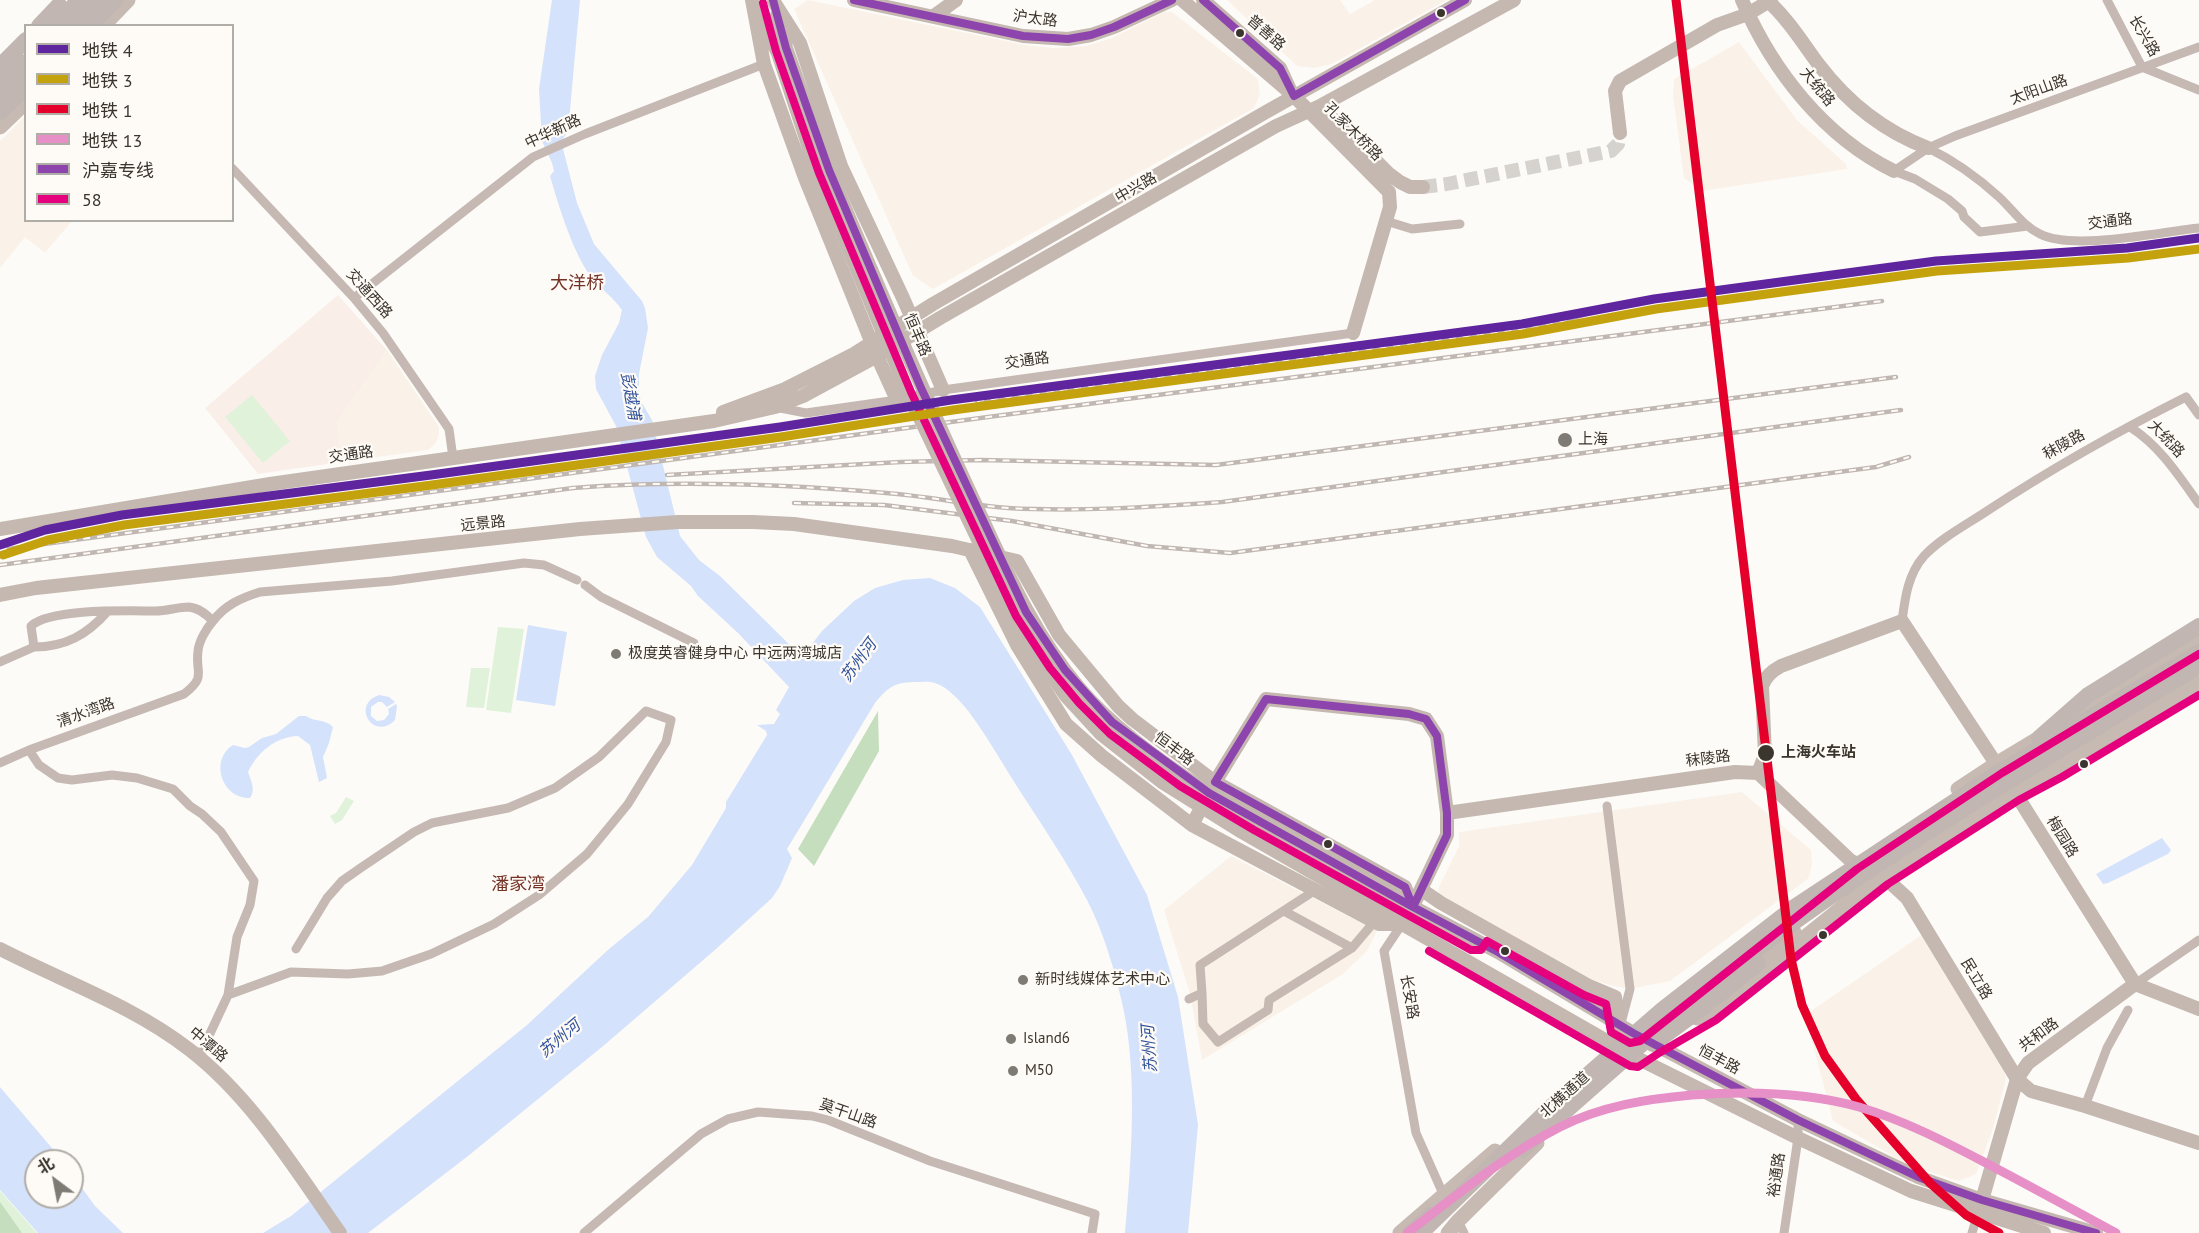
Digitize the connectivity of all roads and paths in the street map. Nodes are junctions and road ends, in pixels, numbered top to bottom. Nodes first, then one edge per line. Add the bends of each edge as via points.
1 (63, 0) edge
2 (72, 0) edge
3 (79, 0) edge
4 (97, 0) edge
5 (110, 0) edge
6 (115, 0) edge
7 (128, 0) edge
8 (854, 0) edge
9 (956, 0) edge
10 (1172, 0) edge
11 (1182, 0) edge
12 (1203, 0) edge
13 (1465, 0) edge
14 (1514, 0) edge
15 (1742, 0) edge
16 (1769, 0) edge
17 (2107, 0) edge
18 (774, 1) edge
19 (753, 4) edge
20 (1748, 14) junction
21 (934, 16) junction
22 (41, 24) edge
23 (50, 24) edge
24 (56, 24) edge
25 (74, 24) edge
26 (89, 24) edge
27 (89, 24) edge
28 (105, 24) edge
29 (24, 42) edge
30 (2199, 47) edge
31 (24, 51) edge
32 (24, 56) edge
33 (764, 64) junction
34 (0, 66) edge
35 (2142, 67) junction
36 (24, 74) edge
37 (0, 78) edge
38 (24, 89) edge
39 (2199, 90) edge
40 (1294, 96) junction
41 (0, 98) edge
42 (24, 104) edge
43 (1308, 110) junction
44 (0, 113) edge
45 (0, 127) edge
46 (1620, 133) dead end
47 (1928, 148) junction
48 (234, 170) edge
49 (1894, 171) junction
50 (824, 172) junction
51 (1423, 187) tunnel mouth
52 (1386, 221) junction
53 (1460, 224) dead end
54 (2028, 226) junction
55 (2199, 228) edge
56 (354, 298) junction
57 (912, 317) junction
58 (917, 331) junction
59 (1353, 333) joint
60 (872, 342) junction
61 (877, 356) junction
62 (943, 390) junction
63 (897, 399) junction
64 (772, 401) junction
65 (2199, 415) edge
66 (2134, 425) junction
67 (453, 458) junction
68 (2199, 504) edge
69 (0, 529) edge
70 (970, 550) junction
71 (0, 595) edge
72 (108, 612) junction
73 (213, 621) junction
74 (1902, 621) junction
75 (2199, 626) edge
76 (2199, 642) edge
77 (694, 643) dead end
78 (34, 647) junction
79 (2199, 652) edge
80 (0, 662) edge
81 (2199, 666) edge
82 (2198, 683) edge
83 (2163, 688) junction
84 (2039, 738) junction
85 (29, 750) junction
86 (0, 763) edge
87 (1996, 764) junction
88 (1758, 773) junction
89 (1215, 782) junction
90 (2014, 791) junction
91 (1607, 806) dead end
92 (1447, 813) junction
93 (1192, 825) junction
94 (1918, 840) junction
95 (1851, 861) junction
96 (1882, 875) junction
97 (1422, 890) junction
98 (1314, 891) junction
99 (1413, 907) junction
100 (1284, 911) junction
101 (1374, 922) junction
102 (1402, 924) junction
103 (1482, 926) junction
104 (1476, 940) junction
105 (2199, 940) edge
106 (1352, 948) junction
107 (0, 949) edge
108 (296, 949) dead end
109 (2135, 984) junction
110 (1202, 993) junction
111 (228, 995) junction
112 (1189, 999) dead end
113 (2199, 1009) edge
114 (2128, 1010) dead end
115 (1627, 1029) junction
116 (1653, 1044) junction
117 (1617, 1045) junction
118 (199, 1057) junction
119 (1635, 1057) junction
120 (2017, 1079) junction
121 (2085, 1106) junction
122 (1798, 1120) junction
123 (1798, 1138) junction
124 (2199, 1143) edge
125 (1472, 1183) junction
126 (1441, 1202) junction
127 (1980, 1206) junction
128 (1457, 1229) edge
129 (340, 1233) edge
130 (584, 1233) edge
131 (1092, 1233) edge
132 (1400, 1233) edge
133 (1410, 1233) edge
134 (1421, 1233) edge
135 (1429, 1233) edge
136 (1784, 1233) edge
137 (1972, 1233) edge
138 (2044, 1233) edge
139 (2096, 1233) edge

1 - 22 highway
2 - 23 main road
3 - 24 highway
4 - 25 highway
5 - 26 main road
6 - 27 highway
7 - 28 main road
8 - 21 main road, 沪太路
9 - 21 main road
10 - 21 main road, 沪太路 via 1114,27 1068,39 1023,36
11 - 40 main road, 普善路
12 - 40 main road, 普善路 via 1280,68
13 - 40 main road, 中兴路
14 - 43 main road, 中兴路
15 - 20 main road, 大统路
16 - 20 main road
16 - 47 main road, 大统路 via 1853,103 1883,127
17 - 35 street, 长兴路
18 - 50 main road, 恒丰路
18 - 57 main road, 恒丰路 via 800,43 841,166
19 - 33 main road, 恒丰路
19 - 50 main road, 恒丰路 via 778,53
20 - 46 main road via 1717,24 1620,81 1615,91
20 - 49 main road, 大统路 via 1763,43 1817,114 1860,152
29 - 34 highway
30 - 35 street, 太阳山路
31 - 37 main road
32 - 37 highway
33 - 56 street, 中华新路 via 541,152
33 - 60 main road, 恒丰路 via 805,178
35 - 39 street, 长兴路
35 - 47 street, 太阳山路
36 - 41 highway
38 - 44 highway, bridge
40 - 43 main road, 孔家木桥路
40 - 57 main road, 中兴路
42 - 45 main road
43 - 51 main road via 1335,120 1400,182
43 - 52 main road, 孔家木桥路 via 1389,192
43 - 58 main road, 中兴路
47 - 49 street, 太阳山路
47 - 54 street via 1972,173
48 - 56 street, 交通西路
49 - 54 street via 1948,199 1980,232
50 - 99 main road, 恒丰路, bridge via 1026,612 1065,670 1112,722 1192,783
50 - 102 main road, 恒丰路, bridge via 918,413 1015,617 1066,696 1101,734 1162,782
52 - 53 street via 1412,229
52 - 59 main road
54 - 55 street, 交通路 via 2039,234 2066,242
56 - 67 street, 交通西路 via 450,429
57 - 58 main road, 恒丰路
57 - 60 main road, 中兴路
58 - 61 main road, 中兴路
58 - 62 main road, 恒丰路
59 - 62 street, 交通路
60 - 61 main road, 恒丰路
60 - 64 main road, 中兴路
61 - 63 main road, 恒丰路
61 - 64 main road, 中兴路 via 802,396
62 - 63 street, 交通路
63 - 64 street, 交通路 via 806,414
64 - 67 main road, 交通路 via 714,421
65 - 66 street, 秣陵路 via 2186,397
66 - 68 street, 大统路
66 - 74 street, 秣陵路 via 2028,484 1942,540 1914,571
67 - 69 main road, 交通路
70 - 71 main road, 远景路 via 794,524 678,522 238,566
70 - 89 main road, 远景路 via 1017,561 1059,634 1118,706
70 - 93 main road via 1017,645 1066,724
72 - 73 street via 189,607
72 - 78 street via 61,645
72 - 78 street via 57,616 36,622 31,631
73 - 77 street via 227,606 260,592 392,581 524,563 544,565
73 - 85 street, 清水湾路 via 198,649 200,671 196,685 184,694
74 - 87 main road, 梅园路
74 - 88 main road via 1772,671 1762,686 1765,755
75 - 84 highway via 2088,695
76 - 84 main road
78 - 80 street
79 - 125 highway, 北横通道, bridge via 1996,774 1793,908 1663,1009 1552,1106
81 - 83 highway, 北横通道, bridge
82 - 83 highway, bridge
82 - 90 main road
83 - 94 highway, 北横通道, bridge
84 - 87 main road
85 - 86 street, 清水湾路
85 - 111 street via 39,765 58,778 112,775 173,789 221,831 254,881 250,905 237,937
87 - 90 main road, 梅园路
87 - 95 main road
88 - 92 main road, 秣陵路 via 1735,772
88 - 95 main road, 民立路
89 - 92 main road via 1266,699 1409,714 1426,719 1437,736
89 - 93 main road
89 - 99 main road, 远景路 via 1405,887
90 - 96 main road
90 - 109 main road, 梅园路
91 - 115 street via 1630,989
92 - 97 main road, 长安路 via 1447,836
93 - 98 main road
94 - 116 highway, bridge
94 - 135 highway, 北横通道, bridge via 1800,918 1731,970
95 - 96 main road, 民立路
95 - 115 main road
96 - 116 main road via 1860,883
96 - 120 main road, 民立路 via 1907,898
97 - 99 main road, 长安路
97 - 103 main road
98 - 100 street
98 - 101 main road
99 - 102 main road, 长安路
99 - 104 main road, 恒丰路
100 - 106 street
100 - 110 street via 1200,965
101 - 102 main road
101 - 106 street
102 - 117 main road, 恒丰路
102 - 126 street, 长安路 via 1384,951 1416,1133
103 - 104 main road
103 - 115 main road via 1615,997
104 - 115 main road, 恒丰路
105 - 109 street, 共和路
106 - 110 street via 1269,1000 1268,1010 1218,1042 1203,1024
107 - 118 main road, 中潭路 via 122,1006
108 - 111 street via 342,881 414,832 432,823 508,808 555,788 599,757 646,711 671,720 666,742 628,804 587,854 538,895 494,924 431,954 382,971 291,972
109 - 113 main road
109 - 120 main road, 共和路 via 2028,1063
110 - 112 street
111 - 118 street
114 - 121 street via 2107,1048
115 - 116 main road, 恒丰路
115 - 117 main road
116 - 119 main road
116 - 122 main road, 恒丰路
117 - 119 main road, 恒丰路
117 - 126 main road
118 - 129 main road, 中潭路 via 247,1106
119 - 123 main road, 恒丰路
119 - 128 main road via 1557,1125
120 - 121 main road, 民立路 via 2031,1091
120 - 127 main road, 共和路
121 - 124 main road, 民立路
122 - 123 street, 裕通路
122 - 127 main road, 恒丰路
123 - 127 main road, 恒丰路 via 1911,1191
123 - 136 street, 裕通路
125 - 126 highway, bridge
125 - 134 highway, 北横通道, bridge
126 - 132 main road
126 - 133 highway
127 - 137 street
127 - 138 main road, 恒丰路
127 - 139 main road, 恒丰路
130 - 131 street, 莫干山路 via 709,1129 737,1116 758,1112 828,1120 930,1161 1095,1214

